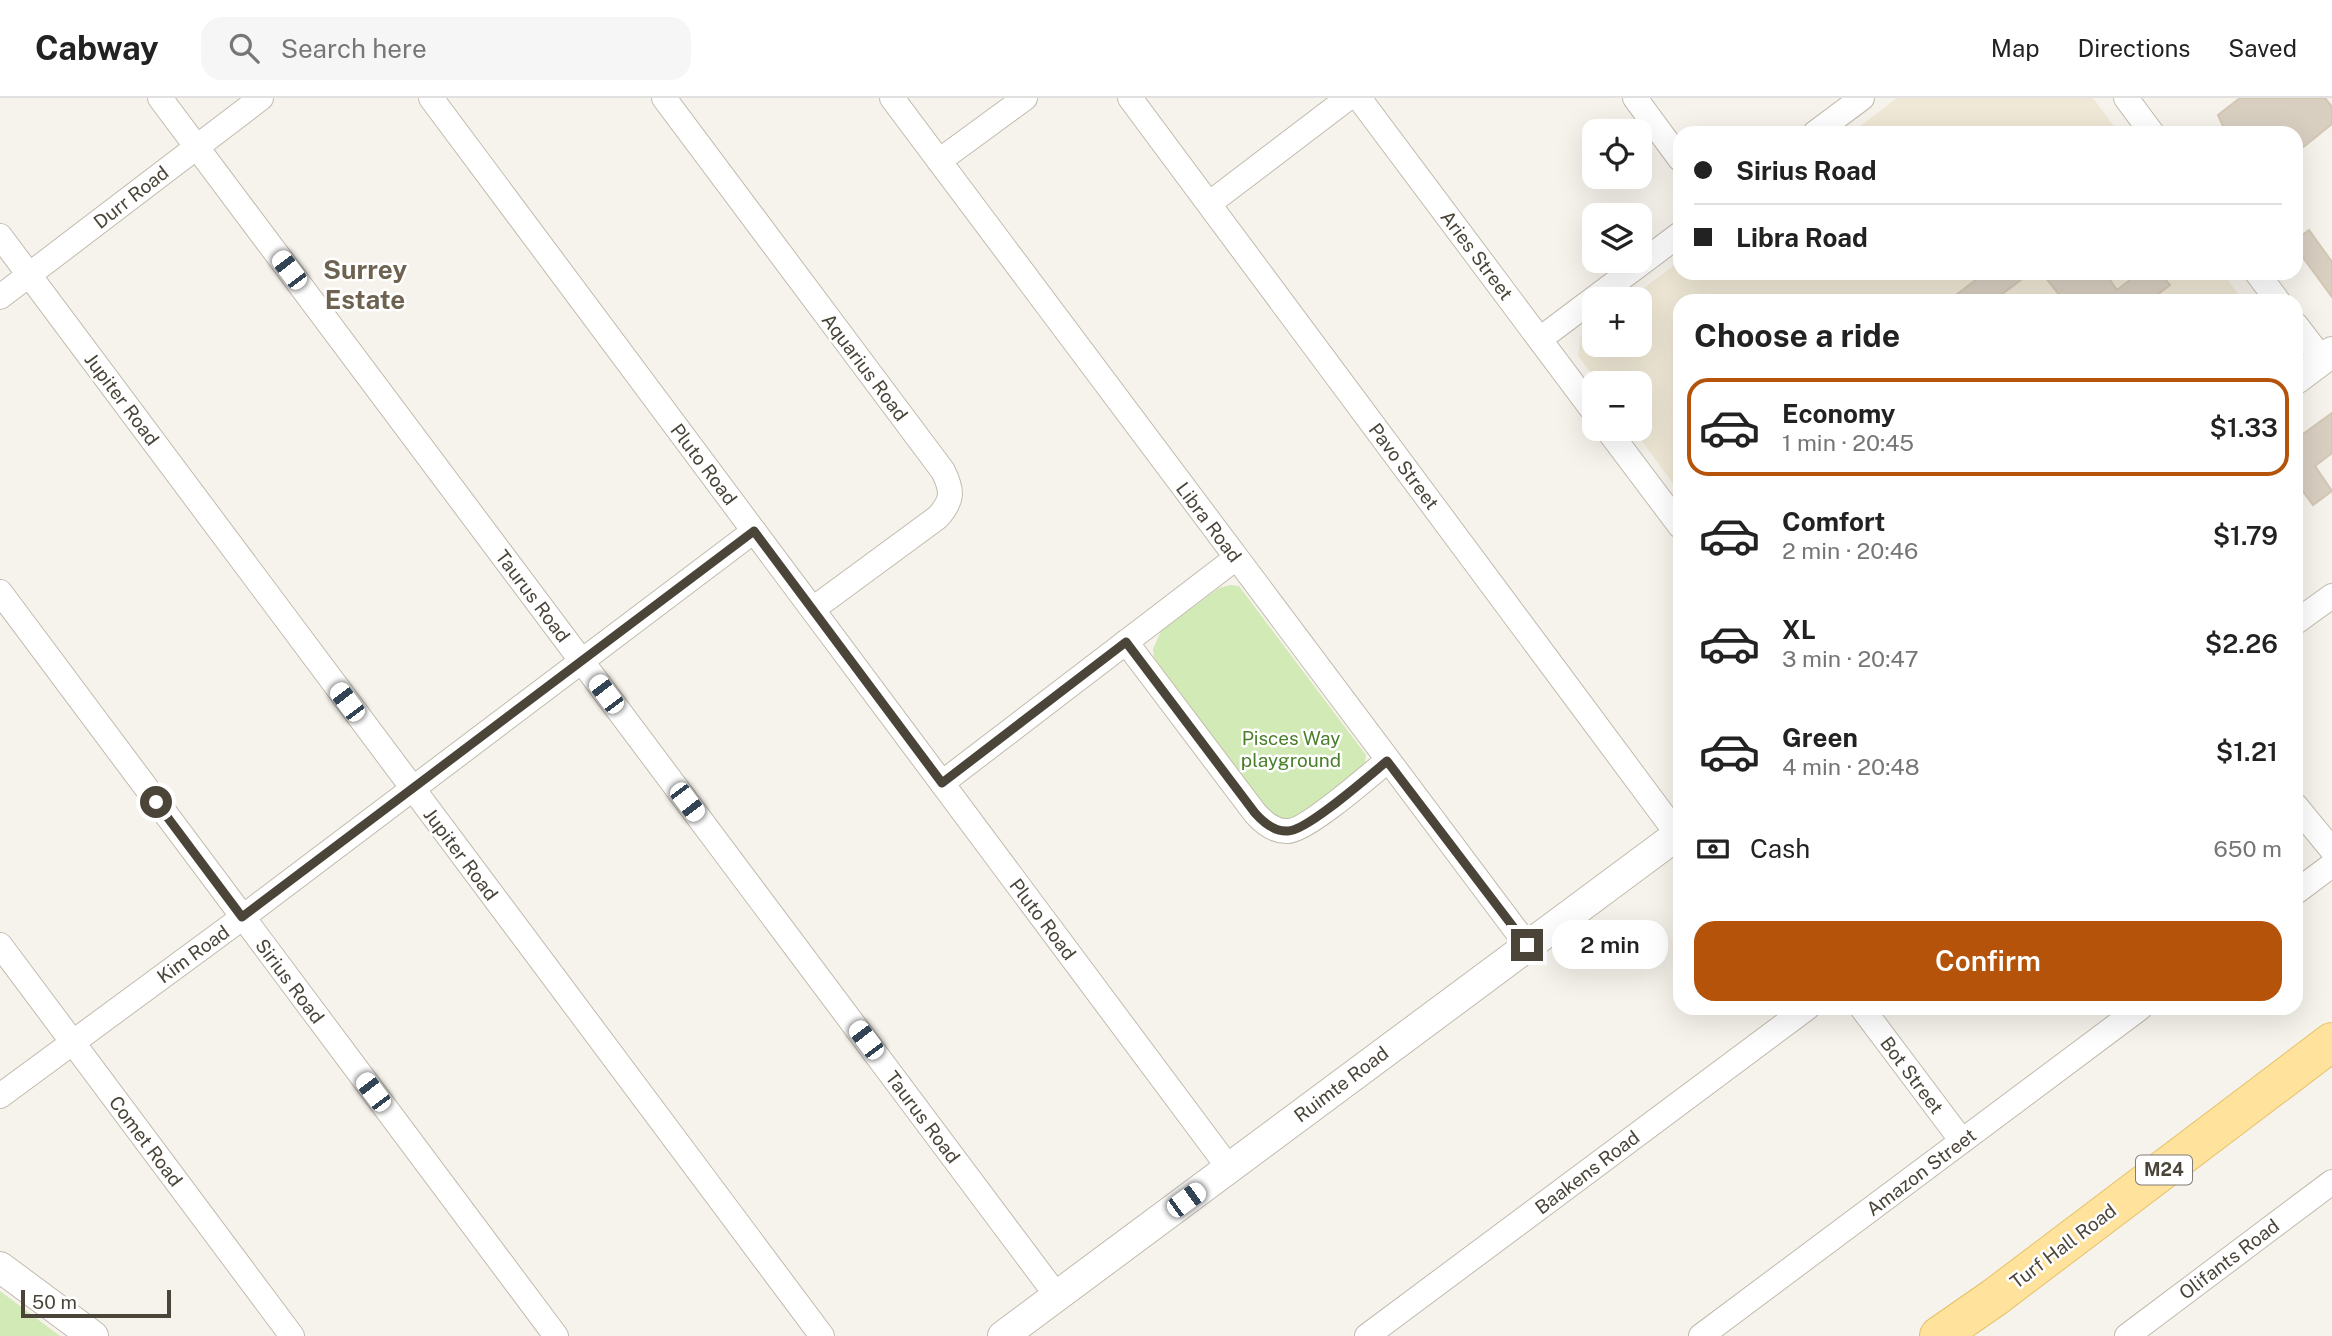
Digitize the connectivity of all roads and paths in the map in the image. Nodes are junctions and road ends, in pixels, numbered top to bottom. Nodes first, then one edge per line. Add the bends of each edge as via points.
1 (160, 98) edge
2 (261, 98) edge
3 (431, 98) edge
4 (664, 98) edge
5 (892, 98) edge
6 (1025, 98) edge
7 (1130, 98) edge
8 (1348, 98) edge
9 (1359, 98) edge
10 (1634, 98) edge
11 (1862, 98) edge
12 (2126, 98) edge
13 (1824, 126) edge
14 (2147, 126) edge
15 (197, 146) junction
16 (1673, 150) edge
17 (939, 161) junction
18 (1210, 203) junction
19 (0, 236) edge
20 (1673, 239) edge
21 (30, 275) junction
22 (0, 297) edge
23 (2303, 332) edge
24 (1540, 339) junction
25 (2327, 356) edge
26 (2303, 374) edge
27 (1582, 396) edge
28 (1616, 441) edge
29 (1673, 517) edge
30 (754, 531) junction
31 (1236, 558) junction
32 (0, 593) edge
33 (2332, 596) edge
34 (813, 609) junction
35 (2303, 617) edge
36 (1126, 642) junction
37 (582, 662) junction
38 (1387, 761) junction
39 (942, 783) junction
40 (412, 789) junction
41 (2303, 815) edge
42 (1673, 826) edge
43 (1673, 838) edge
44 (2332, 850) edge
45 (2332, 865) edge
46 (2303, 887) edge
47 (242, 917) junction
48 (0, 945) edge
49 (1527, 945) junction
50 (1798, 1015) edge
51 (1867, 1015) edge
52 (2131, 1015) edge
53 (73, 1042) junction
54 (2332, 1042) edge
55 (0, 1096) edge
56 (1962, 1141) junction
57 (1229, 1168) junction
58 (2332, 1182) edge
59 (0, 1267) edge
60 (1057, 1296) junction
61 (1995, 1297) junction
62 (93, 1336) edge
63 (292, 1336) edge
64 (556, 1336) edge
65 (822, 1336) edge
66 (1003, 1336) edge
67 (1367, 1336) edge
68 (1701, 1336) edge
69 (1939, 1336) edge
70 (1948, 1336) edge
71 (2127, 1336) edge

1 - 15 street, Taurus Road
2 - 15 street, Durr Road
3 - 30 street, Pluto Road
4 - 34 street, Aquarius Road via 949,482 951,496 938,517
5 - 17 street, Libra Road
6 - 17 street
7 - 18 street, Pavo Street
8 - 18 street
9 - 24 street, Aries Street
10 - 16 street
11 - 13 street
12 - 14 street
15 - 21 street, Durr Road
15 - 37 street, Taurus Road
17 - 31 street, Libra Road
18 - 42 street, Pavo Street
19 - 21 street, Jupiter Road
20 - 24 street
21 - 22 street, Durr Road
21 - 40 street, Jupiter Road
23 - 25 street
24 - 27 street, Aries Street
25 - 26 street
28 - 29 street
30 - 34 street, Pluto Road
30 - 37 street, Kim Road
31 - 36 street
31 - 38 street, Libra Road
32 - 47 street, Sirius Road
33 - 35 street
34 - 39 street, Pluto Road
36 - 38 street via 1255,813 1270,826 1289,831 1306,824
36 - 39 street
37 - 40 street, Kim Road
37 - 60 street, Taurus Road
38 - 49 street, Libra Road
39 - 57 street, Pluto Road
40 - 47 street, Kim Road
40 - 65 street, Jupiter Road
41 - 44 street
43 - 49 street, Ruimte Road
45 - 46 street
47 - 53 street, Kim Road
47 - 64 street, Sirius Road
48 - 53 street, Comet Road
49 - 57 street, Ruimte Road
50 - 67 street, Baakens Road
51 - 56 street, Bot Street
52 - 56 street, Amazon Street
53 - 55 street, Kim Road
53 - 63 street, Comet Road
54 - 61 main road, Turf Hall Road / M24
56 - 68 street, Amazon Street
57 - 60 street, Ruimte Road
58 - 71 street, Olifants Road
59 - 62 street
60 - 66 street, Ruimte Road
61 - 69 main road, Turf Hall Road / M24
61 - 70 main road, Turf Hall Road / M24

